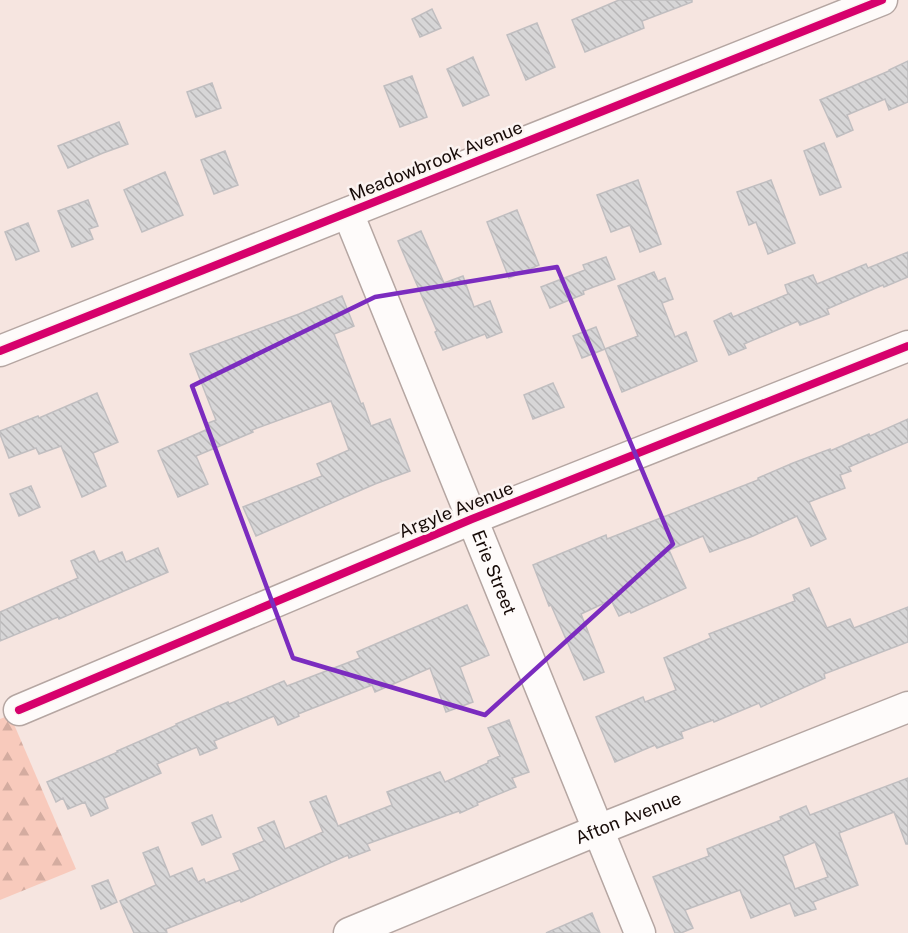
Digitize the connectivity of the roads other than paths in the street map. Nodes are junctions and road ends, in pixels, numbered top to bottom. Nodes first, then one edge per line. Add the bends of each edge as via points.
1 (882, 0) edge
2 (348, 213) junction
3 (908, 346) edge
4 (0, 351) edge
5 (472, 519) junction
6 (908, 707) edge
7 (19, 710) dead end
8 (598, 830) junction
9 (348, 933) edge
10 (640, 933) edge

1 - 2 street, Meadowbrook Avenue
2 - 4 street, Meadowbrook Avenue
2 - 5 street, Erie Street
3 - 5 street, Argyle Avenue
5 - 7 street, Argyle Avenue
5 - 8 street, Erie Street
6 - 8 street, Afton Avenue
8 - 9 street, Afton Avenue
8 - 10 street, Erie Street

